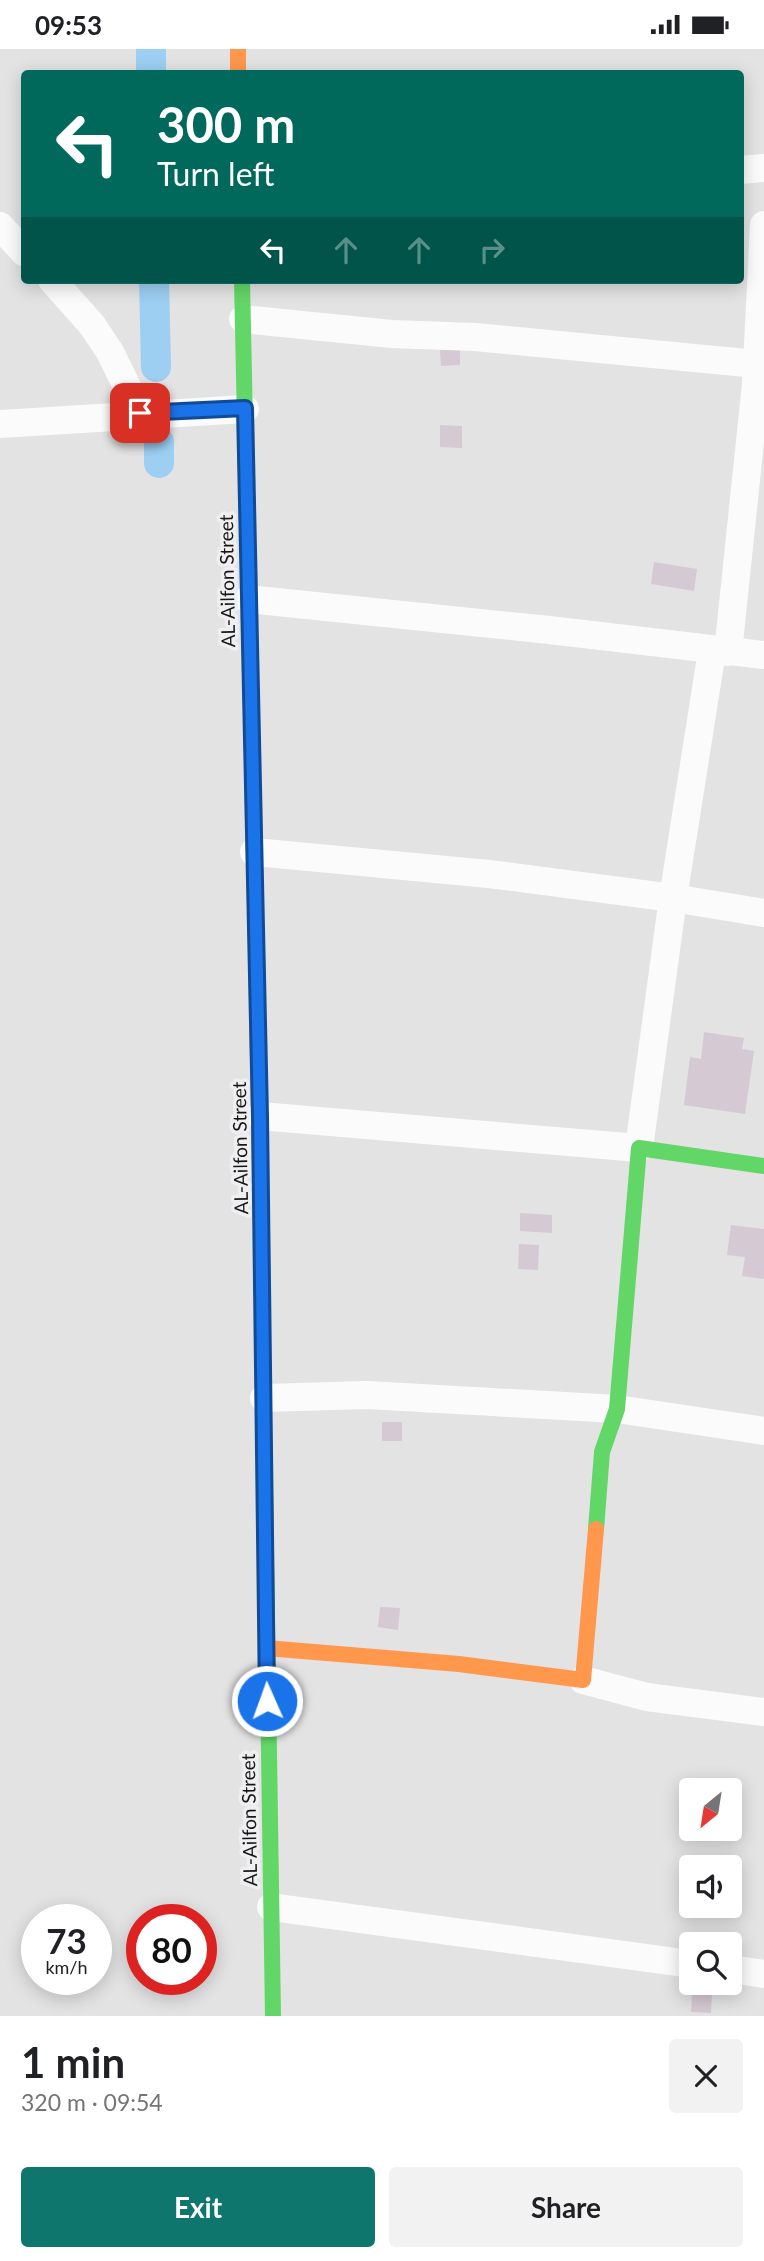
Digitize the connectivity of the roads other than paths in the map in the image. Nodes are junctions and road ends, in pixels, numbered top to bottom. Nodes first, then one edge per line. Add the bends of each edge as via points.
1 (238, 49) edge
2 (238, 70) edge
3 (764, 168) edge
4 (744, 170) edge
5 (764, 225) edge
6 (0, 226) edge
7 (21, 248) edge
8 (56, 284) edge
9 (242, 284) edge
10 (243, 319) junction
11 (759, 378) edge
12 (245, 408) junction
13 (140, 413) junction
14 (0, 424) edge
15 (248, 600) junction
16 (720, 652) junction
17 (764, 655) edge
18 (254, 852) junction
19 (673, 898) junction
20 (764, 913) edge
21 (260, 1117) junction
22 (639, 1148) junction
23 (764, 1166) edge
24 (264, 1398) junction
25 (617, 1409) junction
26 (764, 1431) edge
27 (266, 1648) junction
28 (583, 1680) junction
29 (764, 1712) edge
30 (271, 1907) junction
31 (679, 1962) edge
32 (742, 1971) edge
33 (764, 1974) edge
34 (273, 2016) edge

1 - 2 main road
3 - 4 street
5 - 11 street
6 - 7 street
8 - 13 street via 92,324
9 - 10 main road, AL-Ailfon Street
10 - 11 street via 475,337
10 - 12 main road, AL-Ailfon Street
11 - 16 street
12 - 13 street
12 - 15 main road, AL-Ailfon Street
13 - 14 street
15 - 16 street
15 - 18 main road, AL-Ailfon Street
16 - 17 street
16 - 19 street
18 - 19 street via 489,874
18 - 21 main road, AL-Ailfon Street
19 - 20 street
19 - 22 street
21 - 22 street
21 - 24 main road, AL-Ailfon Street
22 - 23 main road
22 - 25 main road
24 - 25 street via 368,1395
24 - 27 main road, AL-Ailfon Street
25 - 26 street
25 - 28 main road via 602,1452
27 - 28 main road
27 - 30 main road, AL-Ailfon Street
28 - 29 street via 647,1697
30 - 31 street
30 - 34 main road, AL-Ailfon Street
32 - 33 street

